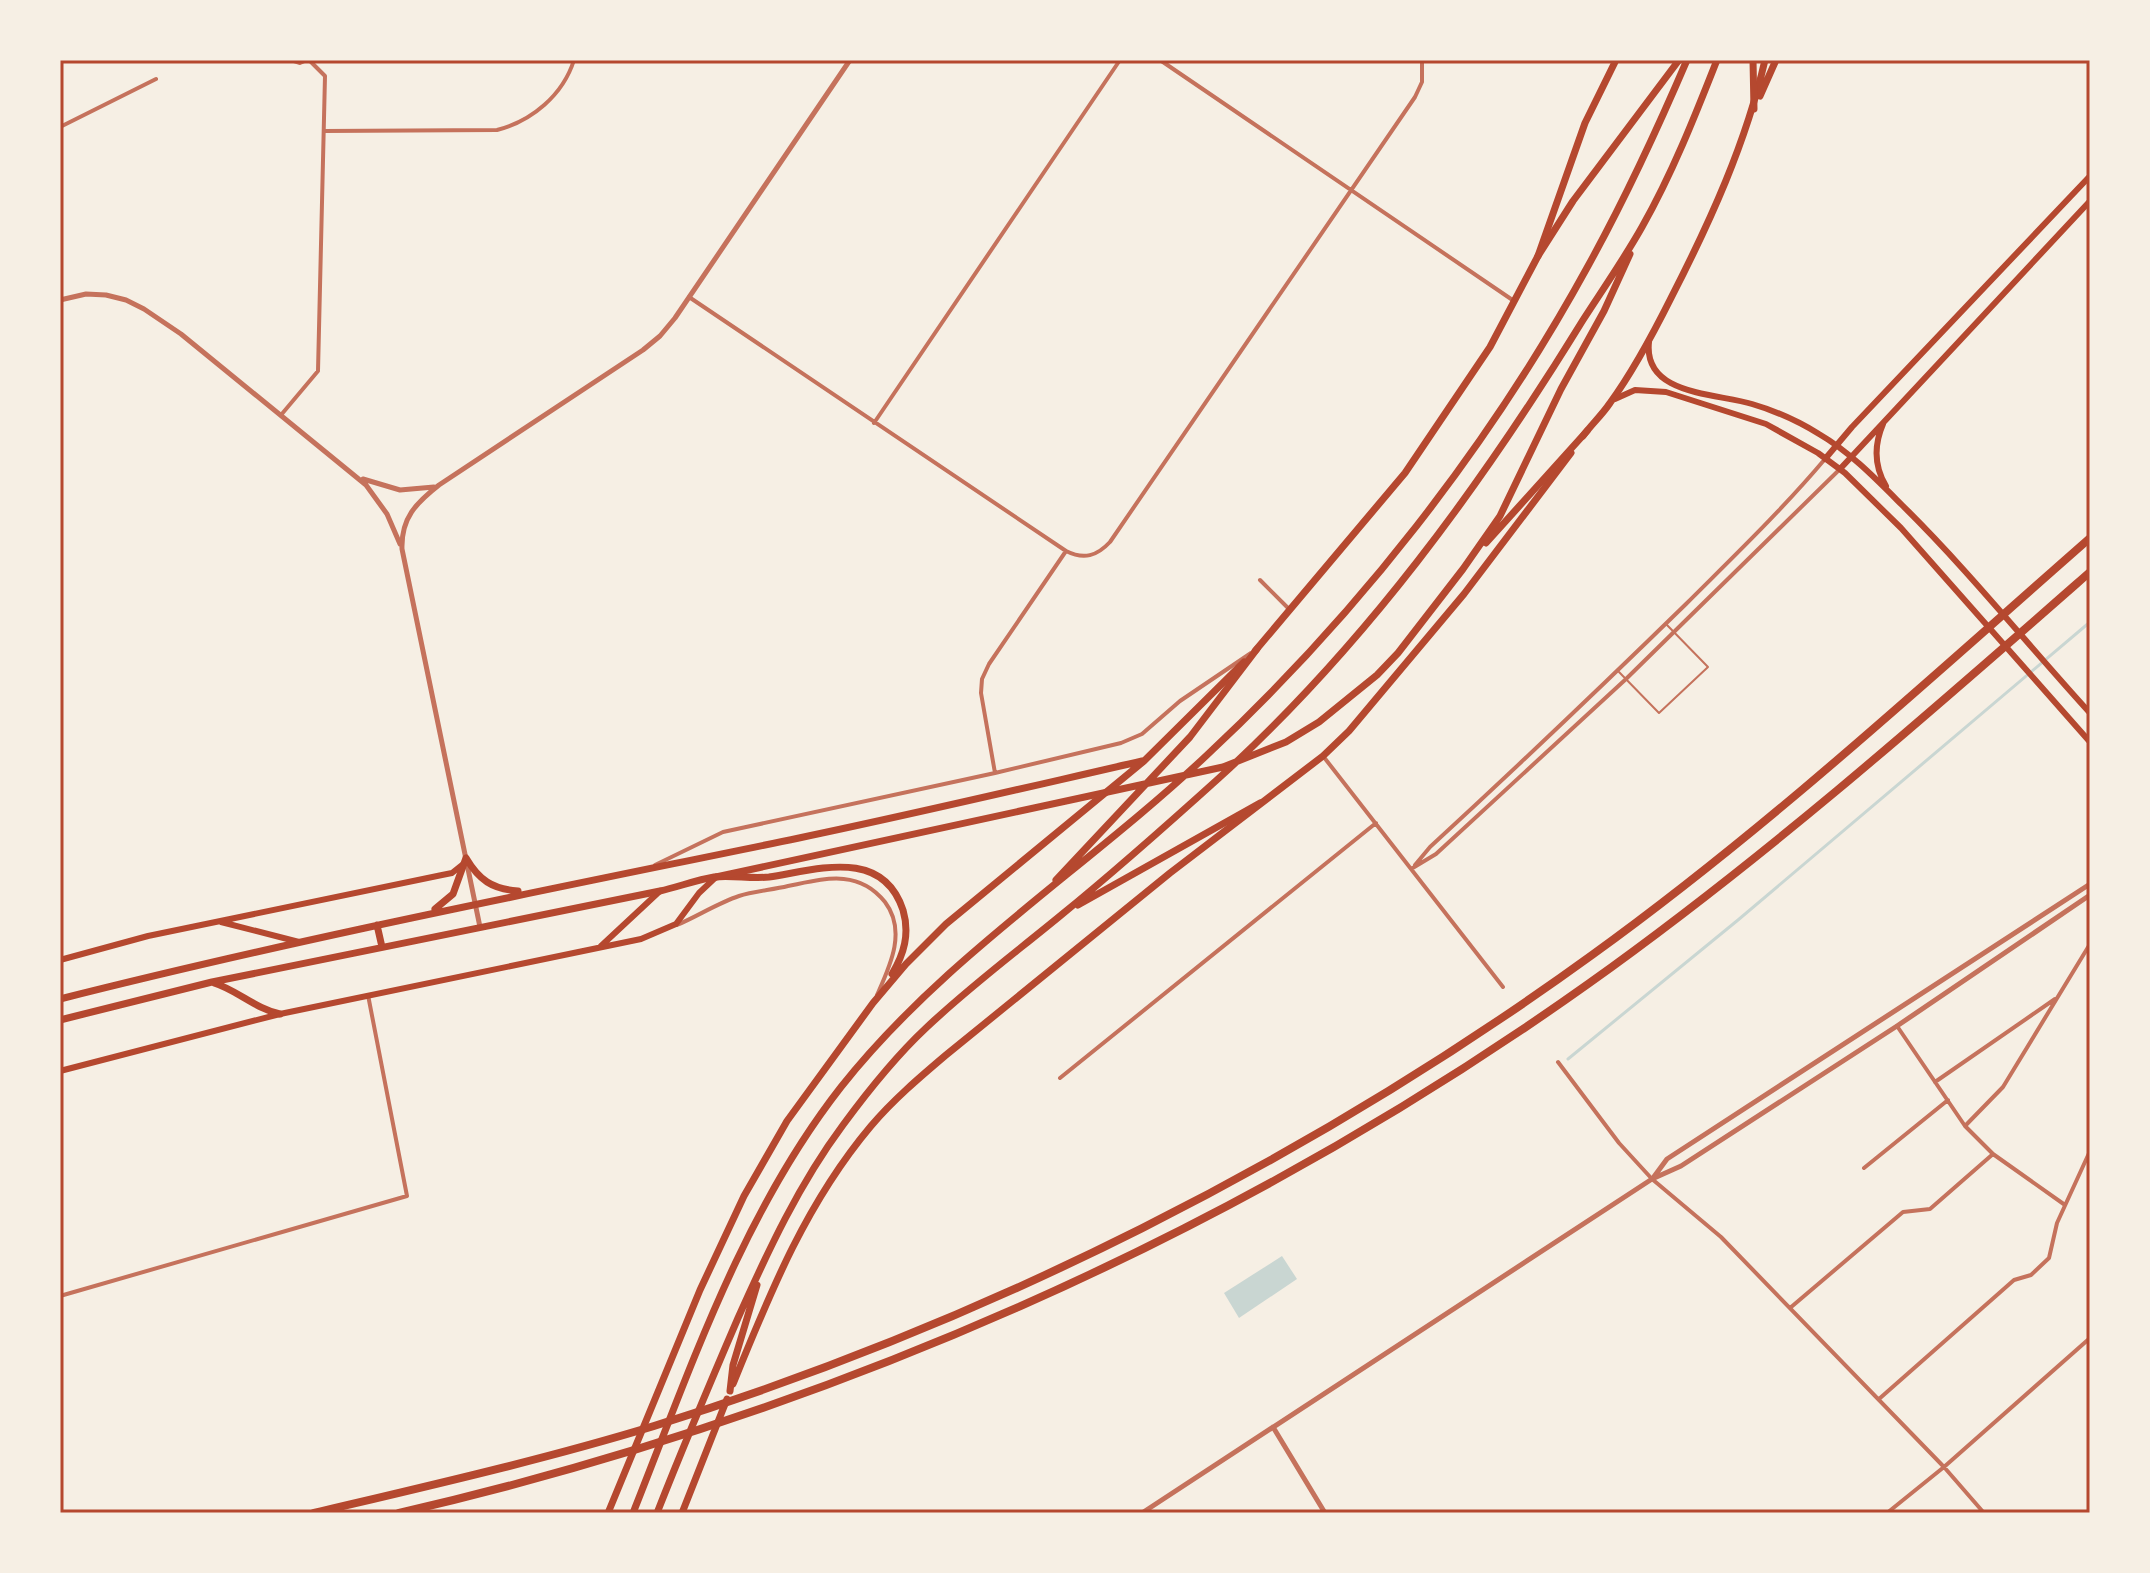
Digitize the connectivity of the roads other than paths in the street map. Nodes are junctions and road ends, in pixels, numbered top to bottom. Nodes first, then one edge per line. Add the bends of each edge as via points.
1 (291, 60) edge
2 (308, 60) edge
3 (574, 60) edge
4 (850, 60) edge
5 (1120, 60) edge
6 (1160, 60) edge
7 (1422, 60) edge
8 (1616, 60) edge
9 (1679, 60) edge
10 (1687, 60) edge
11 (1717, 60) edge
12 (1753, 60) edge
13 (1765, 60) edge
14 (1776, 60) edge
15 (156, 79) dead end
16 (1754, 109) junction
17 (60, 127) edge
18 (324, 131) junction
19 (2090, 176) edge
20 (1351, 190) junction
21 (2090, 201) edge
22 (1642, 227) junction
23 (1538, 256) junction
24 (689, 297) junction
25 (60, 300) edge
26 (1516, 302) junction
27 (1650, 338) junction
28 (1612, 401) junction
29 (281, 415) junction
30 (1886, 418) junction
31 (874, 423) junction
32 (1587, 431) junction
33 (1836, 446) junction
34 (1851, 457) junction
35 (1825, 459) junction
36 (1840, 469) junction
37 (355, 475) junction
38 (439, 485) junction
39 (1893, 496) junction
40 (2090, 538) edge
41 (402, 549) junction
42 (1066, 551) junction
43 (1463, 569) junction
44 (2090, 572) edge
45 (1260, 580) dead end
46 (1290, 610) junction
47 (1666, 624) junction
48 (1673, 631) junction
49 (1257, 649) junction
50 (1618, 671) junction
51 (1626, 679) junction
52 (2090, 713) edge
53 (2090, 742) edge
54 (1323, 756) junction
55 (1144, 761) junction
56 (995, 773) junction
57 (1260, 803) junction
58 (1376, 823) junction
59 (466, 858) junction
60 (649, 868) junction
61 (1411, 869) junction
62 (716, 877) junction
63 (2090, 884) edge
64 (660, 891) junction
65 (529, 892) junction
66 (2090, 895) edge
67 (1037, 900) junction
68 (475, 903) junction
69 (426, 914) junction
70 (1062, 914) junction
71 (218, 921) junction
72 (377, 925) junction
73 (480, 927) junction
74 (671, 928) junction
75 (299, 942) junction
76 (2090, 944) edge
77 (382, 947) junction
78 (599, 949) junction
79 (60, 960) edge
80 (212, 982) junction
81 (1503, 987) dead end
82 (368, 995) junction
83 (2059, 996) junction
84 (60, 999) edge
85 (873, 1003) junction
86 (280, 1014) junction
87 (60, 1020) edge
88 (1897, 1026) junction
89 (1558, 1062) dead end
90 (60, 1071) edge
91 (1060, 1078) dead end
92 (1935, 1082) junction
93 (1948, 1100) junction
94 (1965, 1126) junction
95 (2090, 1151) edge
96 (1993, 1154) junction
97 (1864, 1168) dead end
98 (1652, 1179) junction
99 (2065, 1205) junction
100 (761, 1266) junction
101 (60, 1296) edge
102 (1790, 1308) junction
103 (2090, 1338) edge
104 (730, 1391) junction
105 (1879, 1399) junction
106 (1273, 1427) junction
107 (1944, 1467) junction
108 (314, 1513) edge
109 (399, 1513) edge
110 (608, 1513) edge
111 (633, 1513) edge
112 (657, 1513) edge
113 (682, 1513) edge
114 (1142, 1513) edge
115 (1325, 1513) edge
116 (1887, 1513) edge
117 (1984, 1513) edge

1 - 2 street
2 - 18 street via 325,76
3 - 18 street via 547,102 513,126
4 - 24 street
5 - 31 street
6 - 20 street
7 - 20 street via 1422,82 1415,97
8 - 23 main road via 1585,123
9 - 23 main road
10 - 67 main road via 1623,201 1562,313 1492,421 1396,551 1236,728
11 - 22 main road
12 - 16 main road
13 - 16 main road
14 - 16 main road
15 - 17 street
16 - 27 main road via 1707,225
18 - 29 street via 318,371
19 - 33 main road
20 - 26 street
20 - 42 street via 1110,542 1094,555
21 - 30 main road
22 - 43 main road via 1513,493
22 - 70 main road via 1501,447 1392,594 1253,747
23 - 26 main road
24 - 31 street
24 - 38 street via 652,343
25 - 29 street via 96,294 135,304
26 - 46 main road via 1405,473
27 - 28 main road
27 - 33 main road via 1650,359 1665,379 1768,409
28 - 32 main road
28 - 35 main road via 1635,390 1666,392 1766,424
29 - 37 street
30 - 34 main road
30 - 39 main road via 1876,455
31 - 42 street
32 - 43 main road
32 - 54 main road via 1422,647
33 - 34 main road
33 - 35 main road
34 - 36 main road
34 - 39 main road
35 - 36 main road
35 - 47 street
36 - 48 street
36 - 53 main road via 1901,528
37 - 38 street via 400,490
37 - 41 street via 380,503
38 - 41 street via 408,514
39 - 52 main road
40 - 108 highway via 1711,866 1502,1017 1327,1126 1022,1285 793,1378 603,1441
41 - 59 street
42 - 56 street via 982,679
43 - 62 main road via 1377,675 1286,742 1223,767
44 - 109 highway via 1835,794 1708,894 1513,1035 1385,1115 1189,1224 1032,1301 885,1363 593,1464
45 - 46 street
46 - 49 main road
47 - 48 lane
47 - 50 street
48 - 51 street
48 - 51 lane via 1708,667 1659,713
49 - 55 main road
49 - 56 street via 1132,739
49 - 67 main road via 1190,737
50 - 51 lane
50 - 61 street
51 - 61 street via 1436,854
54 - 57 main road
54 - 58 street
55 - 60 main road
55 - 85 main road via 946,924
56 - 60 street via 723,832
57 - 70 main road
57 - 104 main road via 946,1055 873,1124 802,1227
58 - 61 street
58 - 91 street
59 - 65 main road via 485,882
59 - 68 street
59 - 69 main road via 453,894
59 - 71 main road via 457,870 442,875
60 - 65 main road
61 - 81 street
62 - 64 main road
62 - 74 main road
62 - 85 main road via 771,877 839,866 863,870 885,883 901,905 906,942
63 - 98 street via 1667,1159
64 - 73 main road
64 - 78 main road
65 - 68 main road
66 - 88 street
67 - 111 main road via 913,1006 840,1088 794,1155 720,1297
68 - 69 main road
68 - 73 street
69 - 72 main road
70 - 100 main road via 958,998 880,1077 793,1201
71 - 75 main road
71 - 79 main road
72 - 75 main road
72 - 77 main road
73 - 77 main road
74 - 78 main road
74 - 85 street via 743,895 826,878 858,881 881,897 896,928 894,953
75 - 84 main road
76 - 83 street
77 - 80 main road
78 - 82 main road
80 - 86 main road
80 - 87 main road
82 - 86 main road
82 - 101 street via 407,1196
83 - 92 street
83 - 94 street via 2003,1087
85 - 110 main road via 787,1121 744,1196
86 - 90 main road
88 - 92 street
88 - 98 street via 1681,1166
89 - 98 street
92 - 93 street
93 - 94 street
93 - 97 street
94 - 96 street
95 - 99 street
96 - 99 street
96 - 102 street via 1930,1209 1903,1212
98 - 102 street via 1721,1237
98 - 106 street
99 - 105 street via 2049,1258 2031,1275 2014,1280
100 - 104 main road
100 - 112 main road
102 - 105 street
103 - 107 street
104 - 113 main road
105 - 107 street
106 - 114 street
106 - 115 street
107 - 116 street
107 - 117 street

